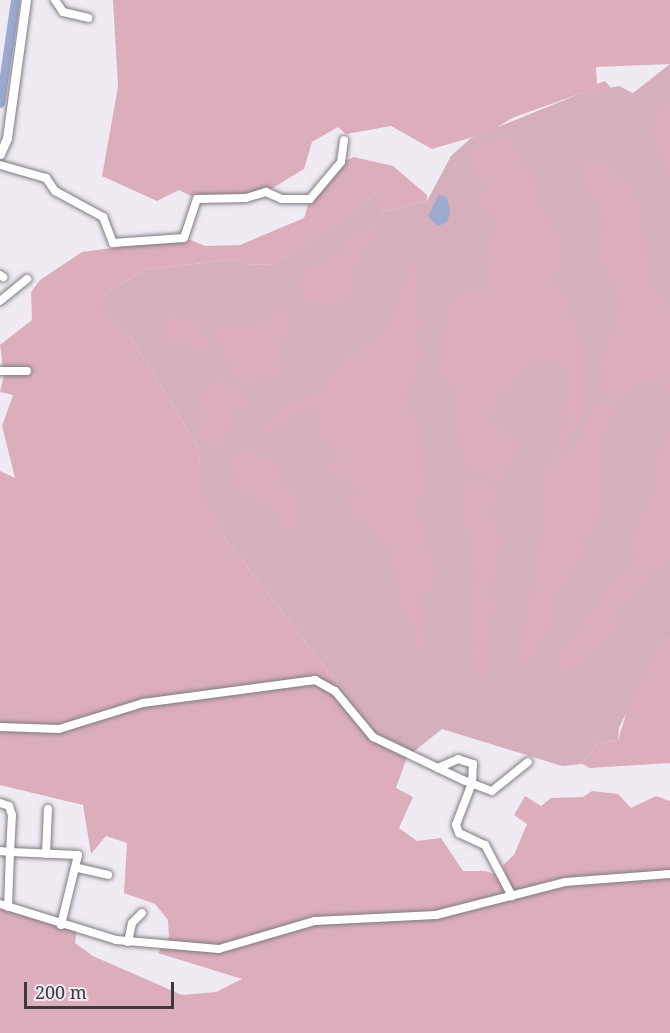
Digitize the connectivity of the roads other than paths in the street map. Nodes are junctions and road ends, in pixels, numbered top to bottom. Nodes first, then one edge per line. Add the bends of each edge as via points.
1 (26, 0) edge
2 (55, 0) edge
3 (88, 18) dead end
4 (344, 140) dead end
5 (0, 154) edge
6 (0, 165) edge
7 (27, 279) dead end
8 (0, 301) edge
9 (0, 371) edge
10 (27, 371) dead end
11 (0, 727) edge
12 (528, 762) dead end
13 (438, 768) junction
14 (472, 783) junction
15 (0, 802) edge
16 (48, 809) dead end
17 (0, 851) edge
18 (10, 852) junction
19 (46, 854) junction
20 (78, 868) junction
21 (670, 874) edge
22 (108, 875) dead end
23 (512, 896) junction
24 (4, 905) edge
25 (142, 913) dead end
26 (62, 925) junction
27 (128, 942) junction

1 - 5 main road via 7,138
2 - 3 street via 63,12
4 - 6 street via 340,162 310,199 282,199 266,192 246,198 197,199 186,238 153,241 113,243 103,217 55,191 46,178
7 - 8 street
9 - 10 street
11 - 13 street via 59,729 143,703 315,680 335,691 373,737
12 - 14 street via 492,791
13 - 14 street
13 - 14 street via 458,759 473,764
14 - 23 street via 456,825 459,833 485,845
15 - 18 street via 9,806 12,815
16 - 19 street
17 - 18 street
18 - 19 street
18 - 24 street
19 - 20 street via 78,855
20 - 22 street
20 - 26 street
21 - 23 street via 593,878
23 - 27 street via 436,915 315,921 219,949
24 - 26 street
25 - 27 street via 132,923
26 - 27 street

